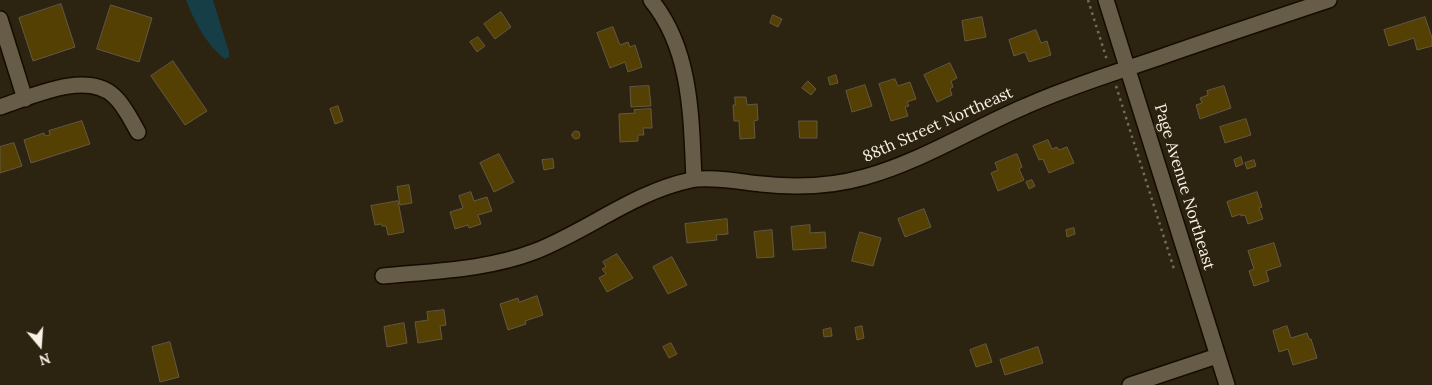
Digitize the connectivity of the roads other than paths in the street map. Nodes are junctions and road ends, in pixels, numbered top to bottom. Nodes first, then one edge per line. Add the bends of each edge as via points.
1 (651, 0) edge
2 (1106, 0) edge
3 (1329, 0) edge
4 (0, 19) edge
5 (1128, 68) junction
6 (25, 100) junction
7 (0, 108) edge
8 (138, 132) dead end
9 (694, 179) junction
10 (383, 276) dead end
11 (1217, 356) junction
12 (1130, 385) edge
13 (1227, 385) edge

1 - 9 street via 680,54 691,110
2 - 5 street, Page Avenue Northeast
3 - 5 street, 88th Street Northeast
4 - 6 street
5 - 9 street, 88th Street Northeast via 1027,105 932,151 866,177 833,185 805,187
5 - 11 street, Page Avenue Northeast
6 - 7 street
6 - 8 street via 68,86 93,86 114,96
9 - 10 street, 88th Street Northeast via 632,201 535,251 480,267
11 - 12 street
11 - 13 street, Page Avenue Northeast

